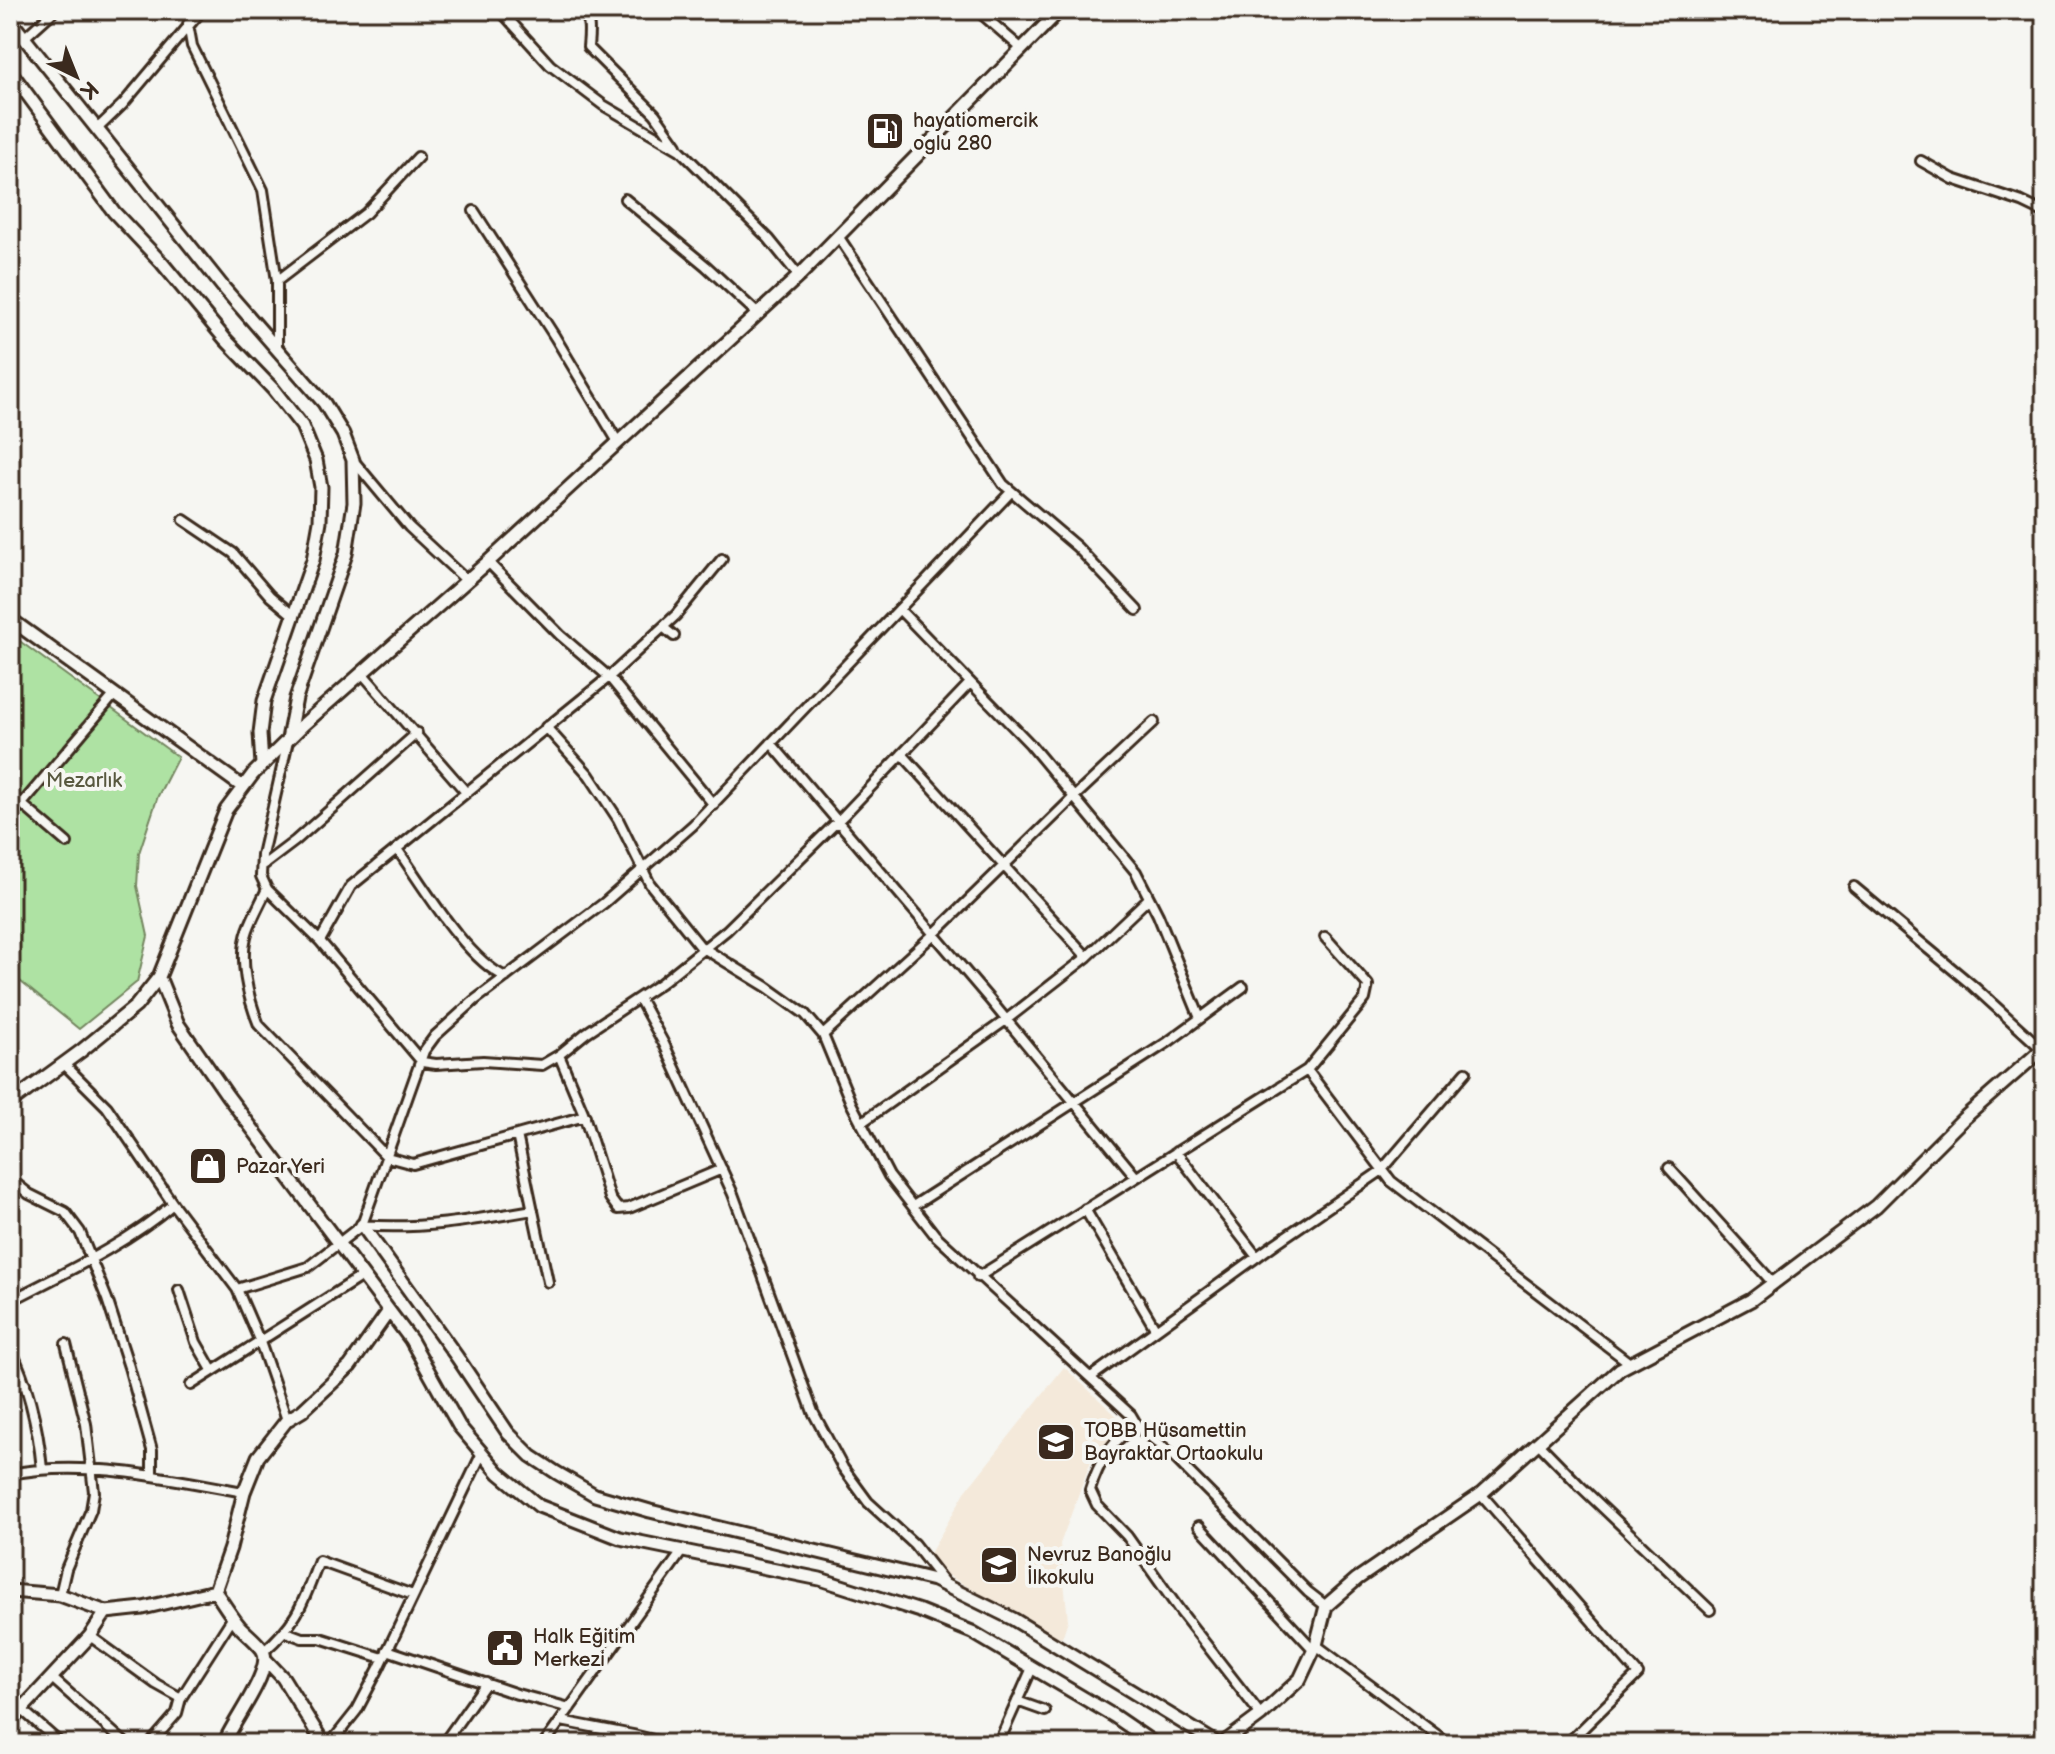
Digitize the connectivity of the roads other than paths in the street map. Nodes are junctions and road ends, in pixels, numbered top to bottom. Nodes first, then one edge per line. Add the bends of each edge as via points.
1 (55, 10) edge
2 (202, 10) edge
3 (500, 10) edge
4 (583, 10) edge
5 (977, 10) edge
6 (1060, 10) edge
7 (10, 20) edge
8 (188, 24) junction
9 (25, 37) junction
10 (1022, 49) junction
11 (10, 71) edge
12 (97, 129) junction
13 (680, 150) junction
14 (418, 157) dead end
15 (1921, 161) dead end
16 (625, 199) dead end
17 (474, 211) dead end
18 (2045, 213) edge
19 (838, 236) junction
20 (799, 276) junction
21 (277, 281) junction
22 (758, 314) junction
23 (277, 347) junction
24 (618, 442) junction
25 (353, 460) junction
26 (1011, 492) junction
27 (184, 520) dead end
28 (722, 559) dead end
29 (488, 562) junction
30 (467, 581) junction
31 (899, 609) junction
32 (1137, 610) dead end
33 (294, 616) junction
34 (10, 619) edge
35 (663, 627) junction
36 (674, 636) dead end
37 (362, 673) junction
38 (609, 677) junction
39 (969, 684) junction
40 (115, 694) junction
41 (1154, 722) dead end
42 (546, 727) junction
43 (417, 733) junction
44 (288, 740) junction
45 (771, 743) junction
46 (902, 754) junction
47 (262, 765) junction
48 (243, 787) junction
49 (465, 791) junction
50 (10, 794) edge
51 (1074, 797) junction
52 (22, 804) junction
53 (714, 805) junction
54 (838, 822) junction
55 (67, 843) dead end
56 (397, 849) junction
57 (1005, 864) junction
58 (262, 866) junction
59 (645, 870) junction
60 (1854, 887) dead end
61 (267, 889) junction
62 (1149, 898) junction
63 (934, 934) junction
64 (1325, 937) dead end
65 (320, 941) junction
66 (704, 949) junction
67 (1087, 957) junction
68 (159, 977) junction
69 (506, 977) junction
70 (1243, 987) dead end
71 (639, 998) junction
72 (1200, 1018) junction
73 (1006, 1020) junction
74 (823, 1035) junction
75 (2044, 1048) edge
76 (559, 1055) junction
77 (422, 1062) junction
78 (64, 1064) junction
79 (1307, 1070) junction
80 (1466, 1072) dead end
81 (1074, 1102) junction
82 (10, 1103) edge
83 (585, 1116) junction
84 (861, 1123) junction
85 (517, 1135) junction
86 (1176, 1152) junction
87 (387, 1157) junction
88 (1669, 1168) dead end
89 (722, 1169) junction
90 (1381, 1171) junction
91 (1136, 1177) junction
92 (10, 1179) edge
93 (173, 1204) junction
94 (913, 1206) junction
95 (1085, 1209) junction
96 (533, 1210) junction
97 (362, 1225) junction
98 (339, 1245) junction
99 (1257, 1257) junction
100 (92, 1258) junction
101 (362, 1276) junction
102 (978, 1277) junction
103 (548, 1282) dead end
104 (1773, 1283) junction
105 (237, 1289) junction
106 (179, 1290) dead end
107 (10, 1301) edge
108 (389, 1311) junction
109 (1156, 1330) junction
110 (260, 1342) junction
111 (66, 1344) dead end
112 (10, 1348) edge
113 (1631, 1364) junction
114 (212, 1370) junction
115 (1091, 1377) junction
116 (25, 1383) junction
117 (191, 1385) dead end
118 (10, 1391) edge
119 (287, 1420) junction
120 (1138, 1427) junction
121 (1538, 1443) junction
122 (482, 1453) junction
123 (42, 1469) junction
124 (91, 1469) junction
125 (10, 1474) edge
126 (152, 1476) junction
127 (244, 1492) junction
128 (1481, 1494) junction
129 (1199, 1526) dead end
130 (683, 1550) junction
131 (948, 1587) junction
132 (10, 1591) edge
133 (215, 1591) junction
134 (60, 1595) junction
135 (413, 1595) junction
136 (1326, 1606) junction
137 (1710, 1610) dead end
138 (106, 1612) junction
139 (233, 1617) junction
140 (286, 1632) junction
141 (90, 1636) junction
142 (1315, 1648) junction
143 (385, 1654) junction
144 (265, 1656) junction
145 (1032, 1668) junction
146 (52, 1678) junction
147 (486, 1683) junction
148 (181, 1698) junction
149 (10, 1699) edge
150 (1017, 1701) junction
151 (570, 1708) junction
152 (22, 1709) junction
153 (1045, 1711) dead end
154 (1261, 1715) junction
155 (561, 1721) junction
156 (10, 1722) edge
157 (633, 1735) junction
158 (61, 1744) edge
159 (126, 1744) edge
160 (150, 1744) edge
161 (224, 1744) edge
162 (327, 1744) edge
163 (443, 1744) edge
164 (544, 1744) edge
165 (628, 1744) edge
166 (670, 1744) edge
167 (998, 1744) edge
168 (1155, 1744) edge
169 (1220, 1744) edge
170 (1449, 1744) edge
171 (1567, 1744) edge

1 - 9 street
2 - 8 street
3 - 13 street via 550,65 603,105
4 - 13 street via 588,47 655,114
5 - 10 street
6 - 10 street
7 - 9 street
8 - 12 street
8 - 21 street via 192,46 263,190
9 - 12 street
10 - 19 street
11 - 33 street via 114,212 302,426 316,460 320,521
12 - 23 street
13 - 20 street
14 - 21 street via 366,213
15 - 18 street via 1953,179
16 - 22 street
17 - 24 street
19 - 20 street
19 - 26 street via 979,452
20 - 22 street
21 - 23 street
22 - 24 street
23 - 25 street via 324,403
24 - 29 street
25 - 30 street via 409,527
25 - 44 street via 354,503 346,554 296,698
26 - 31 street
26 - 32 street via 1077,547
27 - 33 street via 233,553
28 - 35 street
29 - 30 street
29 - 38 street
30 - 37 street
31 - 39 street
31 - 45 street
33 - 47 street via 264,701
34 - 40 street
35 - 36 street
35 - 38 street
37 - 43 street
37 - 44 street
38 - 42 street
38 - 53 street
39 - 46 street
39 - 51 street
40 - 48 street
40 - 52 street
41 - 51 street
42 - 49 street
42 - 59 street via 589,775
43 - 49 street
43 - 58 street
44 - 47 street
44 - 58 street
45 - 53 street
45 - 54 street
46 - 54 street
46 - 57 street
47 - 48 street
48 - 68 street via 226,810
49 - 56 street
50 - 52 street
51 - 57 street
51 - 62 street via 1136,872
52 - 55 street
53 - 59 street
54 - 63 street
54 - 66 street
56 - 65 street via 351,886
56 - 69 street via 450,925 492,971
57 - 63 street
57 - 67 street
58 - 61 street
59 - 66 street via 650,884
59 - 69 street
60 - 75 street
61 - 65 street
61 - 87 street via 247,930 244,950 250,1004 259,1025
62 - 67 street
62 - 72 street
63 - 73 street
63 - 74 street
64 - 79 street via 1368,985 1365,999
65 - 77 street
66 - 71 street
66 - 74 street via 805,1014
67 - 73 street
68 - 78 street via 136,1006
68 - 98 street via 178,1024
69 - 77 street via 435,1036
70 - 72 street
71 - 76 street
71 - 89 street
72 - 81 street
73 - 81 street
73 - 84 street
74 - 84 street
75 - 104 street via 1876,1206
76 - 77 street via 542,1065
76 - 83 street
77 - 87 street
78 - 82 street
78 - 93 street via 107,1107
79 - 86 street
79 - 90 street
80 - 90 street
81 - 91 street
81 - 94 street
83 - 85 street
83 - 89 street via 618,1209
84 - 94 street via 889,1176
85 - 87 street via 413,1164
85 - 96 street
86 - 91 street
86 - 99 street
87 - 97 street
88 - 104 street
89 - 131 street via 813,1412 835,1454 868,1502 914,1544
90 - 99 street
90 - 113 street
91 - 95 street
92 - 100 street via 65,1212
93 - 100 street
93 - 105 street
94 - 102 street
95 - 102 street
95 - 109 street
96 - 97 street via 441,1226
96 - 103 street
97 - 98 street
97 - 131 street via 508,1433 557,1473 595,1495
98 - 101 street
98 - 105 street via 308,1267
99 - 109 street
100 - 107 street
100 - 126 street via 152,1450
101 - 108 street
101 - 110 street
102 - 115 street
104 - 113 street
105 - 110 street
106 - 114 street via 196,1342
108 - 119 street via 350,1366
108 - 122 street via 459,1426
109 - 115 street
110 - 114 street
110 - 119 street
111 - 124 street
112 - 116 street
113 - 121 street
114 - 117 street
115 - 120 street
116 - 118 street
116 - 123 street
119 - 127 street via 258,1457
120 - 136 street
120 - 154 street via 1112,1447 1097,1467 1090,1490
121 - 128 street
121 - 137 street
122 - 130 street via 539,1506 620,1538
122 - 135 street
123 - 124 street
123 - 125 street
124 - 126 street
124 - 134 street via 91,1510
126 - 127 street
127 - 133 street
128 - 136 street
128 - 171 street via 1638,1674
129 - 142 street
130 - 145 street via 820,1579 920,1611 972,1632
130 - 151 street
131 - 169 street via 1013,1619
132 - 134 street
133 - 138 street
133 - 139 street
134 - 138 street
135 - 140 street via 319,1561
135 - 143 street
136 - 142 street
138 - 141 street
139 - 144 street
139 - 148 street
140 - 143 street
140 - 144 street
141 - 146 street
141 - 148 street
142 - 154 street via 1300,1679
142 - 170 street
143 - 147 street
143 - 162 street via 357,1710
144 - 161 street via 258,1683
144 - 162 street
145 - 150 street
145 - 168 street
146 - 152 street
146 - 159 street
147 - 151 street
147 - 163 street
148 - 160 street via 177,1713
149 - 152 street
150 - 153 street
150 - 167 street
151 - 155 street
152 - 156 street
152 - 158 street
154 - 169 street
155 - 157 street
155 - 164 street
157 - 165 street
157 - 166 street

